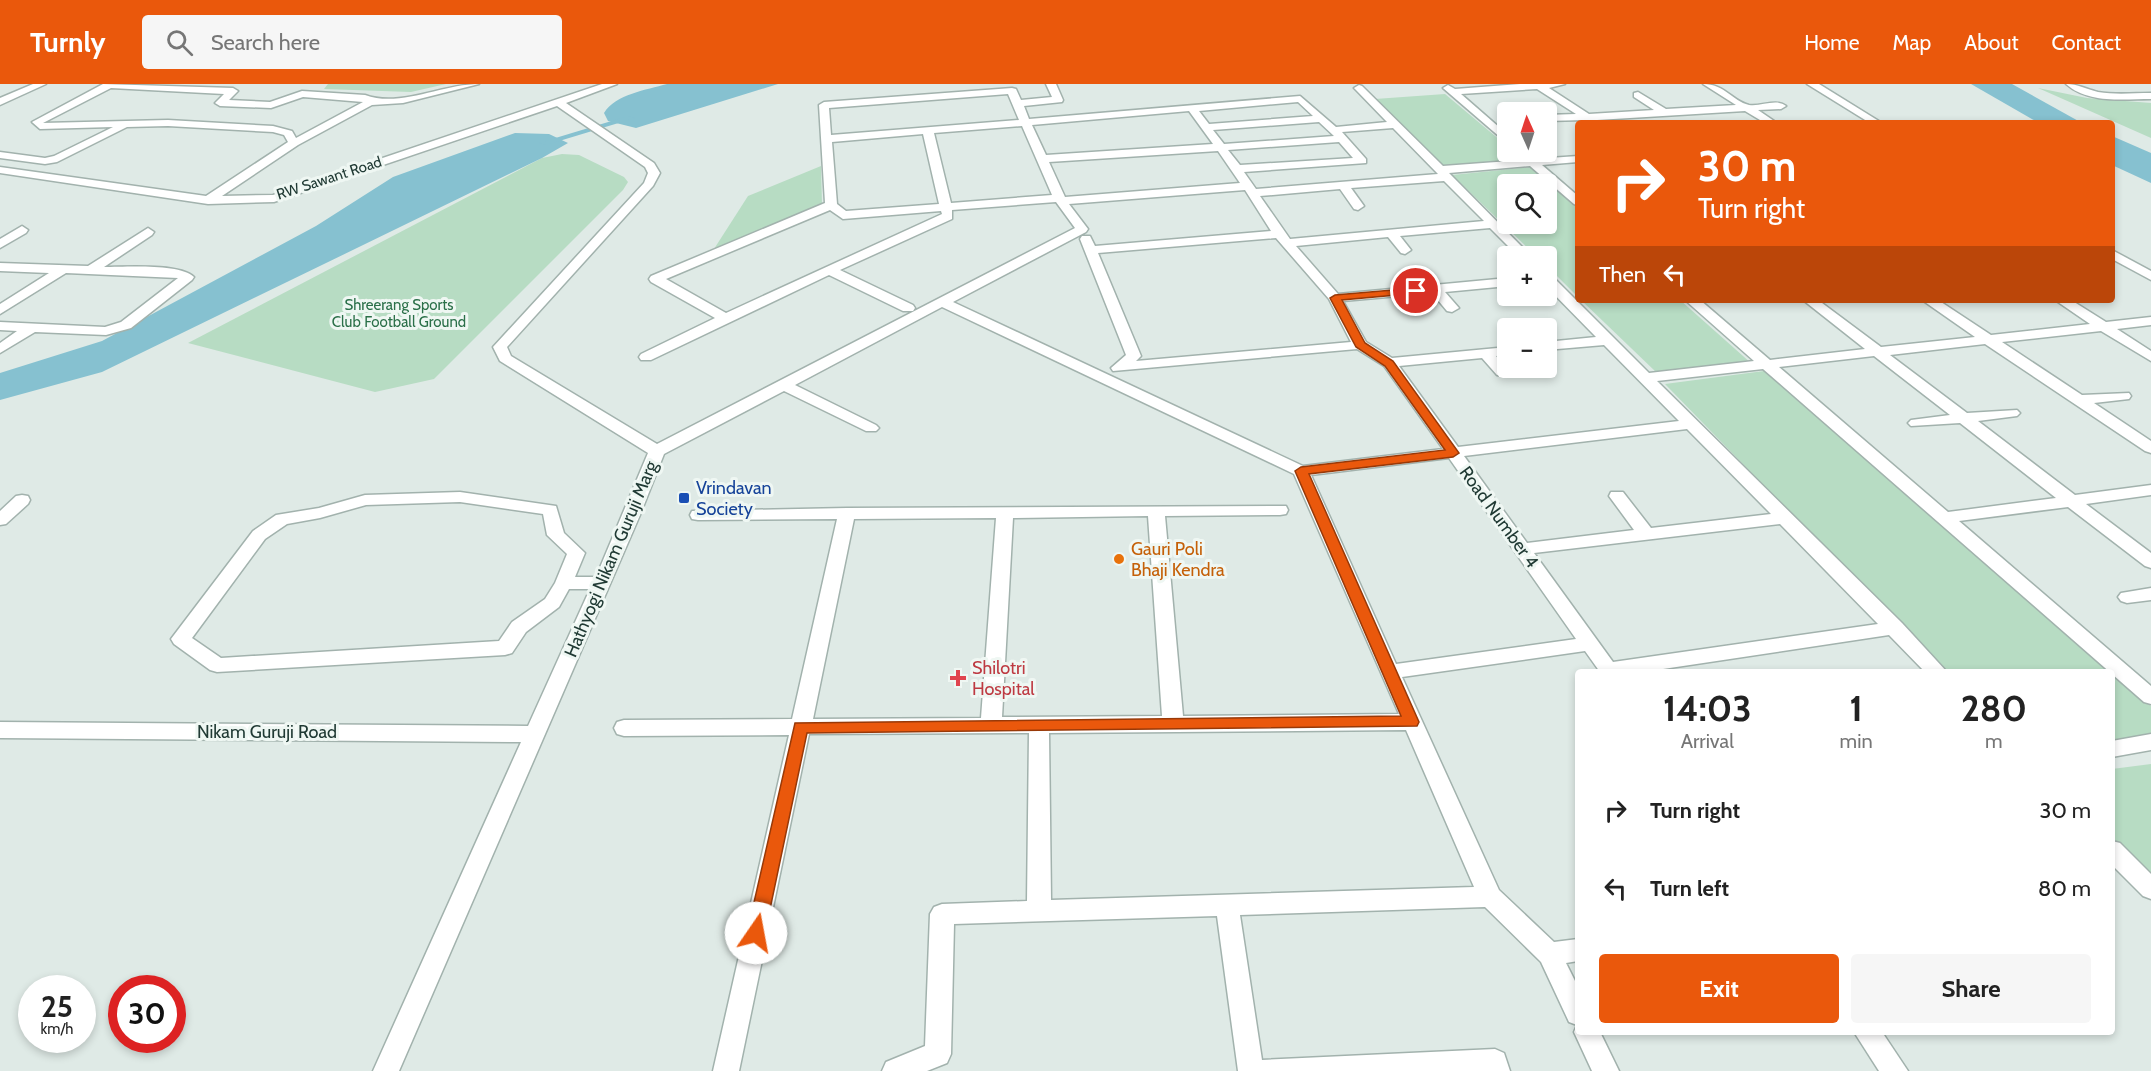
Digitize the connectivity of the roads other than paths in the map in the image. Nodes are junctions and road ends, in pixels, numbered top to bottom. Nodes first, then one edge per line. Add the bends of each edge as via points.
1 (41, 84) edge
2 (110, 84) edge
3 (474, 84) edge
4 (612, 84) edge
5 (1052, 84) edge
6 (1443, 84) edge
7 (1560, 84) edge
8 (1708, 84) edge
9 (1812, 84) edge
10 (2071, 84) edge
11 (1537, 85) edge
12 (1359, 88) dead end
13 (1453, 92) junction
14 (1638, 95) dead end
15 (2151, 96) edge
16 (0, 102) edge
17 (370, 102) junction
18 (558, 102) junction
19 (1018, 103) junction
20 (1781, 106) dead end
21 (1746, 107) junction
22 (1192, 108) junction
23 (1663, 112) junction
24 (1557, 118) edge
25 (1322, 119) junction
26 (1591, 120) edge
27 (1675, 120) edge
28 (1767, 120) edge
29 (1872, 120) edge
30 (1027, 122) junction
31 (129, 123) junction
32 (1393, 125) junction
33 (1205, 127) junction
34 (1334, 130) junction
35 (1497, 131) edge
36 (928, 132) junction
37 (827, 139) junction
38 (1343, 139) junction
39 (294, 143) junction
40 (1218, 146) junction
41 (0, 155) edge
42 (1042, 159) junction
43 (1575, 159) edge
44 (1532, 163) junction
45 (1237, 169) junction
46 (0, 170) edge
47 (1443, 174) junction
48 (1344, 187) junction
49 (1250, 190) junction
50 (1575, 199) edge
51 (208, 200) junction
52 (1060, 200) junction
53 (831, 205) junction
54 (1358, 206) dead end
55 (946, 207) junction
56 (1493, 224) junction
57 (1082, 229) junction
58 (22, 231) dead end
59 (148, 232) dead end
60 (1392, 234) junction
61 (1283, 238) junction
62 (0, 244) edge
63 (1516, 246) edge
64 (1091, 250) junction
65 (1405, 250) dead end
66 (2115, 256) edge
67 (0, 267) edge
68 (62, 270) junction
69 (829, 270) junction
70 (89, 271) junction
71 (2151, 276) edge
72 (1497, 283) edge
73 (1557, 288) edge
74 (1436, 289) junction
75 (1335, 298) junction
76 (942, 302) junction
77 (1695, 303) edge
78 (1814, 303) edge
79 (1933, 303) edge
80 (2066, 303) edge
81 (908, 308) dead end
82 (1452, 308) dead end
83 (0, 310) edge
84 (725, 318) junction
85 (2151, 321) edge
86 (0, 326) edge
87 (31, 328) junction
88 (2104, 328) junction
89 (1608, 340) junction
90 (1989, 341) junction
91 (1360, 345) junction
92 (1557, 345) edge
93 (0, 350) edge
94 (1878, 351) junction
95 (1497, 352) edge
96 (1485, 353) junction
97 (646, 357) dead end
98 (2151, 357) edge
99 (1389, 363) junction
100 (1766, 365) junction
101 (1497, 366) edge
102 (1120, 367) junction
103 (1646, 378) junction
104 (1105, 379) junction
105 (784, 385) junction
106 (2124, 396) dead end
107 (2081, 400) junction
108 (2012, 413) dead end
109 (1965, 418) junction
110 (1917, 423) dead end
111 (1693, 424) junction
112 (871, 428) dead end
113 (2151, 448) edge
114 (657, 451) junction
115 (1453, 453) junction
116 (1301, 471) junction
117 (2151, 490) edge
118 (1617, 496) dead end
119 (22, 500) dead end
120 (2074, 501) junction
121 (1280, 510) dead end
122 (1156, 511) junction
123 (1005, 512) junction
124 (847, 513) junction
125 (698, 515) dead end
126 (1786, 518) junction
127 (1945, 518) junction
128 (0, 520) edge
129 (1646, 534) junction
130 (1522, 549) junction
131 (2151, 562) edge
132 (564, 583) junction
133 (602, 583) junction
134 (2151, 594) edge
135 (2127, 597) dead end
136 (1895, 628) junction
137 (1590, 644) junction
138 (1608, 669) edge
139 (1622, 669) edge
140 (1934, 669) edge
141 (1390, 672) junction
142 (2151, 697) edge
143 (1412, 722) junction
144 (1173, 724) junction
145 (991, 725) junction
146 (1039, 725) junction
147 (801, 727) junction
148 (624, 728) dead end
149 (0, 730) edge
150 (534, 734) junction
151 (2151, 742) edge
152 (2115, 748) edge
153 (2115, 853) edge
154 (2151, 889) edge
155 (1490, 897) junction
156 (1227, 905) junction
157 (1039, 912) junction
158 (1575, 950) edge
159 (1550, 954) junction
160 (1575, 1008) edge
161 (1588, 1035) edge
162 (1869, 1035) edge
163 (386, 1071) edge
164 (726, 1071) edge
165 (895, 1071) edge
166 (1251, 1071) edge
167 (1267, 1071) edge
168 (1497, 1071) edge
169 (1606, 1071) edge
170 (1895, 1071) edge

1 - 16 street
2 - 17 street via 233,91 220,103 271,105 302,94 365,98
2 - 31 street via 37,122 40,126
3 - 17 street via 403,100
4 - 18 street, RW Sawant Road
5 - 19 street via 1058,100
6 - 13 street
7 - 11 street
8 - 21 street
9 - 29 street
10 - 15 street via 2096,95
11 - 13 street
11 - 26 street
12 - 32 street
13 - 35 street
14 - 23 street
17 - 39 street
18 - 51 street, RW Sawant Road via 274,198
18 - 114 street, Hathyogi Nikam Guruji Marg via 650,165 654,173 649,184 500,347 506,358
19 - 30 street
19 - 37 street via 1012,91 824,105
20 - 21 street
21 - 23 street
21 - 28 street
22 - 25 street via 1300,99
22 - 30 street
22 - 33 street
23 - 26 street
23 - 27 street
24 - 26 street
25 - 33 street
25 - 34 street
30 - 36 street
30 - 42 street
31 - 39 street via 273,129 288,133
31 - 41 street via 57,159
32 - 34 street
32 - 47 street
33 - 40 street
34 - 38 street
36 - 37 street
36 - 55 street
37 - 53 street
38 - 40 street
38 - 45 street via 1362,161
39 - 51 street
40 - 42 street
40 - 45 street
42 - 52 street
43 - 44 street
44 - 47 street
44 - 50 street
45 - 49 street
46 - 51 street, RW Sawant Road
47 - 48 street
47 - 56 street
48 - 49 street
48 - 54 street
49 - 52 street
49 - 61 street
52 - 55 street
52 - 57 street
53 - 55 street via 843,215
53 - 84 street via 656,279
55 - 69 street via 948,216
56 - 60 street
56 - 63 street
57 - 64 street
57 - 76 street
58 - 62 street
59 - 70 street
60 - 61 street
60 - 65 street
61 - 64 street
61 - 75 street
64 - 102 street via 1134,356
66 - 71 street
67 - 68 street
68 - 70 street
68 - 83 street
69 - 81 street
69 - 84 street
70 - 87 street via 177,273 187,277 126,325 106,331
72 - 74 street
73 - 89 street
74 - 75 street
74 - 82 street
75 - 91 street
76 - 104 street
76 - 105 street
77 - 100 street
78 - 94 street
79 - 90 street
80 - 88 street
84 - 97 street
85 - 88 street
86 - 87 street
87 - 93 street
88 - 90 street
88 - 98 street
89 - 92 street
89 - 103 street
90 - 94 street
90 - 107 street
91 - 99 street, Road Number 4
91 - 102 street
94 - 100 street
94 - 109 street
95 - 96 street
96 - 99 street
96 - 101 street
99 - 115 street, Road Number 4
100 - 103 street
100 - 127 street
102 - 104 street
103 - 111 street
104 - 116 street
105 - 112 street
105 - 114 street
106 - 107 street
107 - 113 street
108 - 109 street
109 - 110 street
109 - 120 street
111 - 115 street
111 - 126 street
114 - 133 street, Hathyogi Nikam Guruji Marg
115 - 116 street
115 - 130 street, Road Number 4
116 - 141 street
117 - 120 street
118 - 129 street
119 - 128 street
120 - 127 street
120 - 131 street
121 - 122 street
122 - 123 street
122 - 144 street
123 - 124 street
123 - 145 street
124 - 125 street
124 - 147 street
126 - 129 street
126 - 136 street
127 - 142 street
129 - 130 street
130 - 137 street, Road Number 4
132 - 132 street via 576,553 556,535 550,510 460,497 365,500 282,519 258,534 181,639 217,664 505,648 519,627 552,603
132 - 133 street
133 - 150 street, Hathyogi Nikam Guruji Marg
134 - 135 street
136 - 139 street
136 - 140 street
137 - 138 street, Road Number 4
137 - 141 street
141 - 143 street
143 - 144 street
143 - 155 street
144 - 146 street
145 - 146 street
145 - 147 street
146 - 157 street
147 - 148 street
147 - 164 street
149 - 150 street, Nikam Guruji Road
150 - 163 street, Hathyogi Nikam Guruji Marg
151 - 152 street
153 - 154 street
155 - 156 street
155 - 159 street
156 - 157 street
156 - 166 street
157 - 165 street via 942,914 938,1054
158 - 159 street
159 - 160 street
161 - 169 street
162 - 170 street
167 - 168 street via 1495,1062

